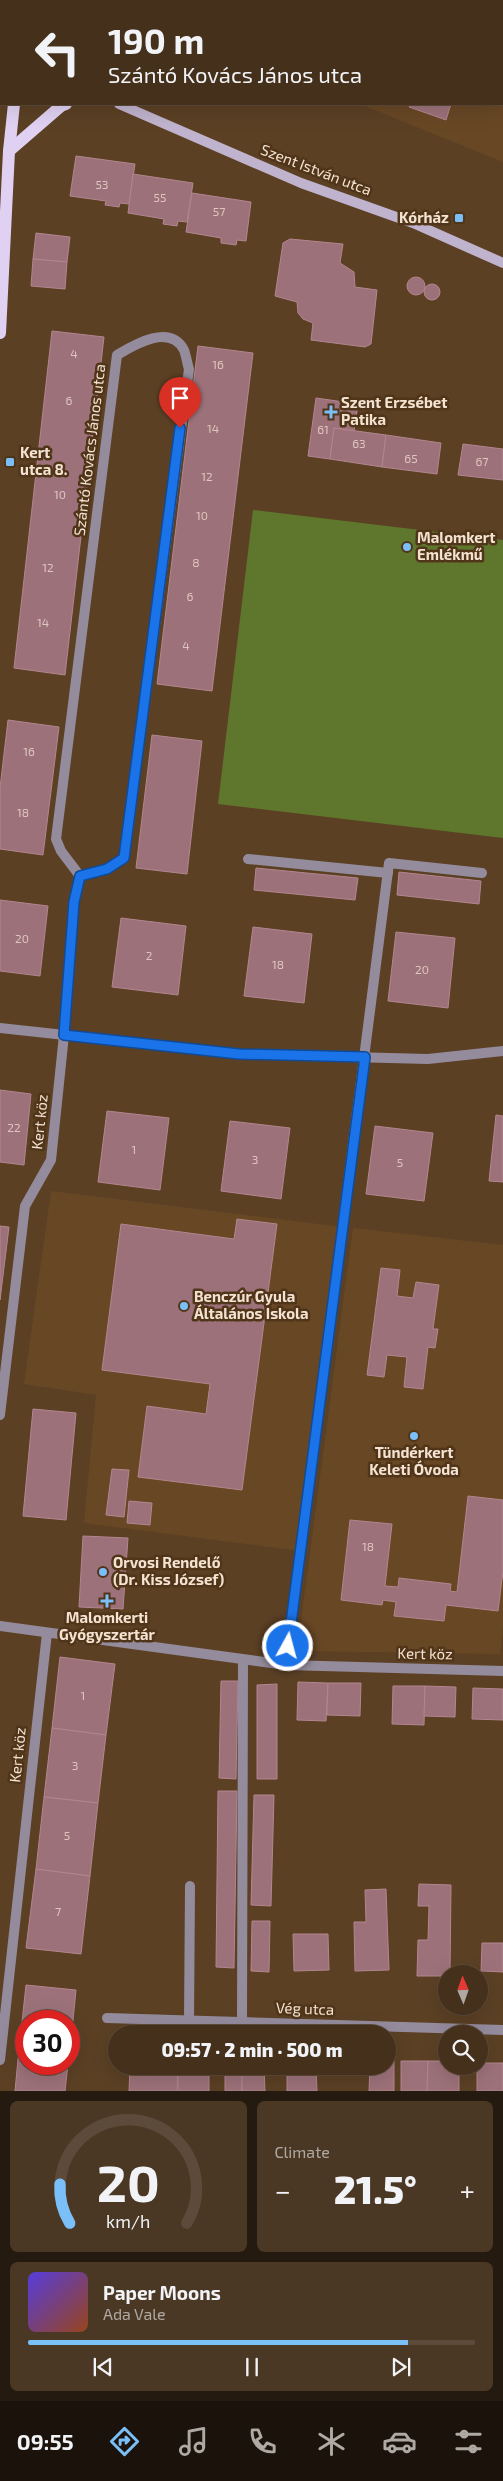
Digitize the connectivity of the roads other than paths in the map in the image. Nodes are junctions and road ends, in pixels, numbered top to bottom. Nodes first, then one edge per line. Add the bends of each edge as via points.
1 (14, 105) edge
2 (64, 105) edge
3 (121, 105) edge
4 (9, 151) junction
5 (503, 263) edge
6 (0, 332) edge
7 (248, 859) dead end
8 (388, 873) junction
9 (482, 873) dead end
10 (80, 876) junction
11 (0, 1028) edge
12 (64, 1035) junction
13 (503, 1051) edge
14 (365, 1057) junction
15 (0, 1415) edge
16 (0, 1626) edge
17 (47, 1633) junction
18 (243, 1660) junction
19 (286, 1666) junction
20 (503, 1671) edge
21 (190, 1886) dead end
22 (107, 2018) dead end
23 (189, 2021) junction
24 (242, 2022) junction
25 (503, 2030) edge
26 (0, 2060) edge

1 - 4 main road
2 - 4 main road
3 - 5 main road, Szent István utca via 302,183 413,223
4 - 6 main road
7 - 8 street
8 - 9 street via 389,863
8 - 14 street
10 - 10 street, Szántó Kovács János utca via 61,851 56,838 117,355 152,337 171,339 183,349 189,369 124,858 107,869
10 - 12 street via 74,902
11 - 12 street
12 - 14 street via 239,1054
12 - 15 street, Kert köz via 51,1160 25,1206
13 - 14 street via 428,1059
14 - 19 street
16 - 17 street, Kert köz
17 - 18 street, Kert köz
17 - 26 street, Kert köz
18 - 19 street, Kert köz
18 - 24 street
19 - 20 street, Kert köz
21 - 23 street
22 - 23 street, Vég utca
23 - 24 street, Vég utca
24 - 25 street, Vég utca

